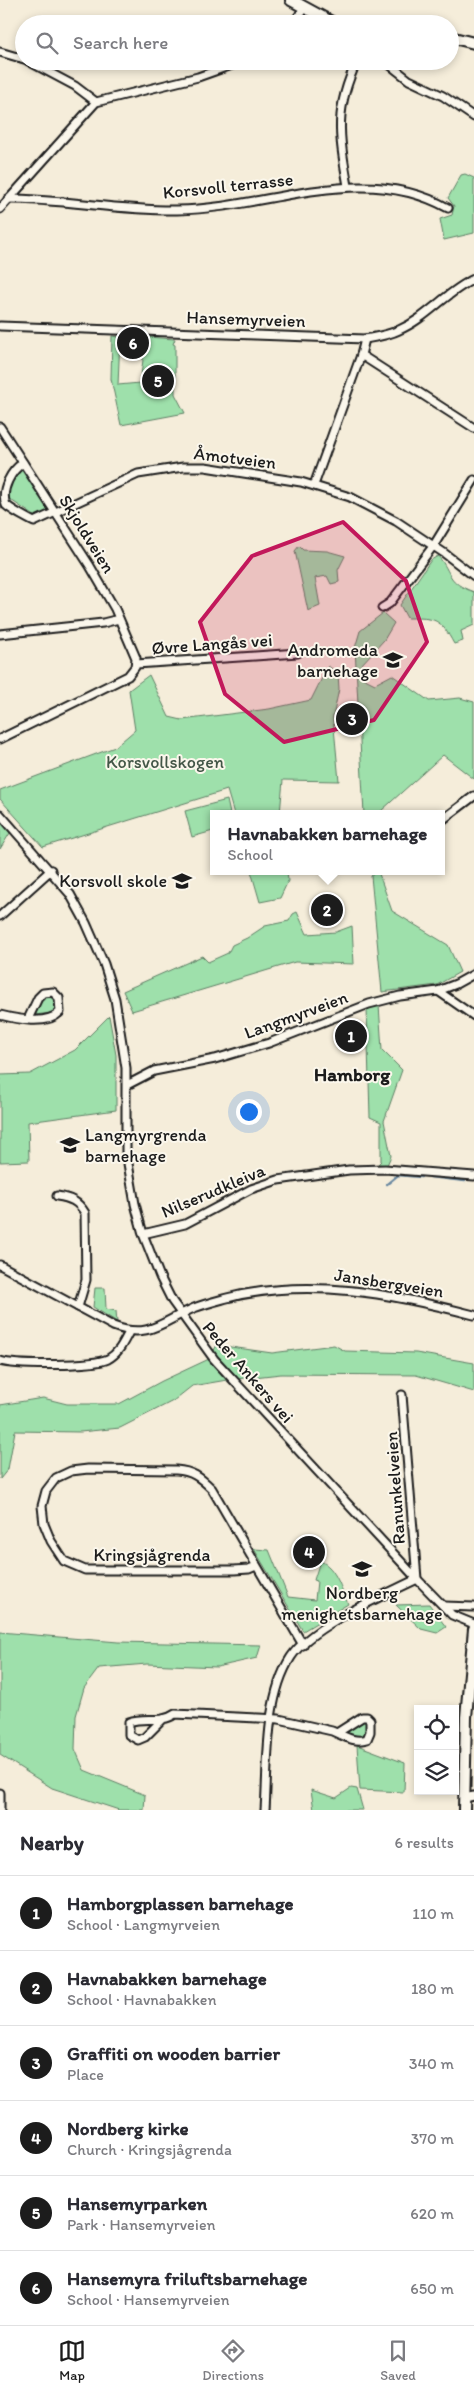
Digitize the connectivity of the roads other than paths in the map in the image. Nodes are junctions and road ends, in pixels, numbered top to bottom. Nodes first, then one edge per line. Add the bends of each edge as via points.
1 (291, 0) edge
2 (304, 8) junction
3 (299, 15) edge
4 (318, 15) edge
5 (459, 39) edge
6 (474, 43) edge
7 (0, 52) edge
8 (15, 56) edge
9 (45, 70) edge
10 (218, 70) edge
11 (353, 70) edge
12 (397, 70) edge
13 (96, 102) junction
14 (474, 117) edge
15 (348, 186) junction
16 (8, 199) junction
17 (448, 208) dead end
18 (0, 209) edge
19 (474, 279) edge
20 (0, 326) edge
21 (365, 338) junction
22 (362, 355) junction
23 (0, 427) edge
24 (474, 428) edge
25 (23, 463) junction
26 (474, 480) edge
27 (314, 485) junction
28 (56, 512) junction
29 (434, 545) junction
30 (474, 576) edge
31 (382, 608) dead end
32 (119, 619) junction
33 (0, 634) edge
34 (298, 653) dead end
35 (136, 664) junction
36 (0, 739) edge
37 (474, 796) edge
38 (0, 814) edge
39 (445, 818) edge
40 (51, 870) junction
41 (0, 916) edge
42 (474, 974) edge
43 (438, 991) junction
44 (0, 1015) edge
45 (474, 1016) edge
46 (28, 1019) junction
47 (127, 1085) junction
48 (474, 1173) edge
49 (57, 1196) dead end
50 (143, 1234) junction
51 (0, 1265) edge
52 (78, 1307) junction
53 (182, 1315) junction
54 (474, 1315) edge
55 (128, 1332) junction
56 (0, 1361) edge
57 (402, 1395) dead end
58 (256, 1566) junction
59 (417, 1579) junction
60 (444, 1606) junction
61 (474, 1607) edge
62 (474, 1624) edge
63 (474, 1629) edge
64 (303, 1645) junction
65 (163, 1719) junction
66 (272, 1719) junction
67 (337, 1733) junction
68 (0, 1793) edge
69 (469, 1797) edge
70 (0, 1810) edge
71 (264, 1810) edge
72 (464, 1810) edge

1 - 2 main road
2 - 3 street
2 - 4 main road
5 - 6 main road
7 - 8 street
9 - 13 street
10 - 13 street
11 - 15 street via 339,120
12 - 14 street
13 - 16 street
15 - 16 street, Korsvoll terrasse via 180,210
15 - 17 street, Korsvoll terrasse via 410,192
16 - 18 street
19 - 21 street, Hansemyrveien via 399,330
20 - 21 street, Hansemyrveien
21 - 22 street
22 - 24 street
22 - 27 street
23 - 25 street, Skjoldveien
25 - 28 street, Skjoldveien
25 - 28 street, Åmotveien via 4,478 1,489 4,502 34,522
26 - 29 street
27 - 28 street, Åmotveien via 205,467 178,467 148,471 128,478
27 - 29 street, Åmotveien via 370,506
28 - 32 street, Skjoldveien
29 - 30 street, Åmotveien
29 - 31 street via 390,603
32 - 33 street
32 - 35 street, Skjoldveien via 134,651
34 - 35 street, Øvre Langås vei
35 - 36 street, Øvre Langås vei via 128,676
37 - 39 street
38 - 40 street, Peder Ankers vei
40 - 41 street
40 - 47 street, Peder Ankers vei via 78,908 104,964 115,999
42 - 43 street, Langmyrveien
43 - 45 street
43 - 47 street, Langmyrveien via 369,1004 269,1043 154,1072
44 - 46 street
46 - 46 street via 43,992 53,992 59,998 58,1014
47 - 50 street, Peder Ankers vei via 126,1152
48 - 50 street, Nilserudkleiva via 349,1170 278,1180 251,1190 185,1224
49 - 52 street via 72,1198 85,1213 86,1280
50 - 53 street, Peder Ankers vei via 160,1278
51 - 52 street
52 - 55 street
53 - 54 street, Jansbergveien via 201,1306 242,1295 308,1288 347,1288
53 - 55 street, Jansbergveien via 156,1328
53 - 59 street, Peder Ankers vei via 214,1359
55 - 56 street via 120,1350 102,1361 18,1364
57 - 59 street, Ranunkelveien
58 - 58 street, Kringsjågrenda via 212,1489 199,1476 188,1471 71,1471 56,1478 46,1491 42,1506 44,1524 51,1541 64,1561 85,1570 234,1570
58 - 64 street, Kringsjågrenda
59 - 60 street, Peder Ankers vei
59 - 64 street via 354,1610
60 - 61 street
60 - 62 street, Peder Ankers vei via 458,1619
63 - 69 main road via 466,1717
64 - 66 street via 285,1668
65 - 65 street via 129,1722 129,1735 138,1740 145,1737
65 - 66 street via 175,1714
66 - 67 street
66 - 71 street
67 - 67 street via 362,1717 370,1720 367,1739 356,1741
68 - 70 street
69 - 72 main road

